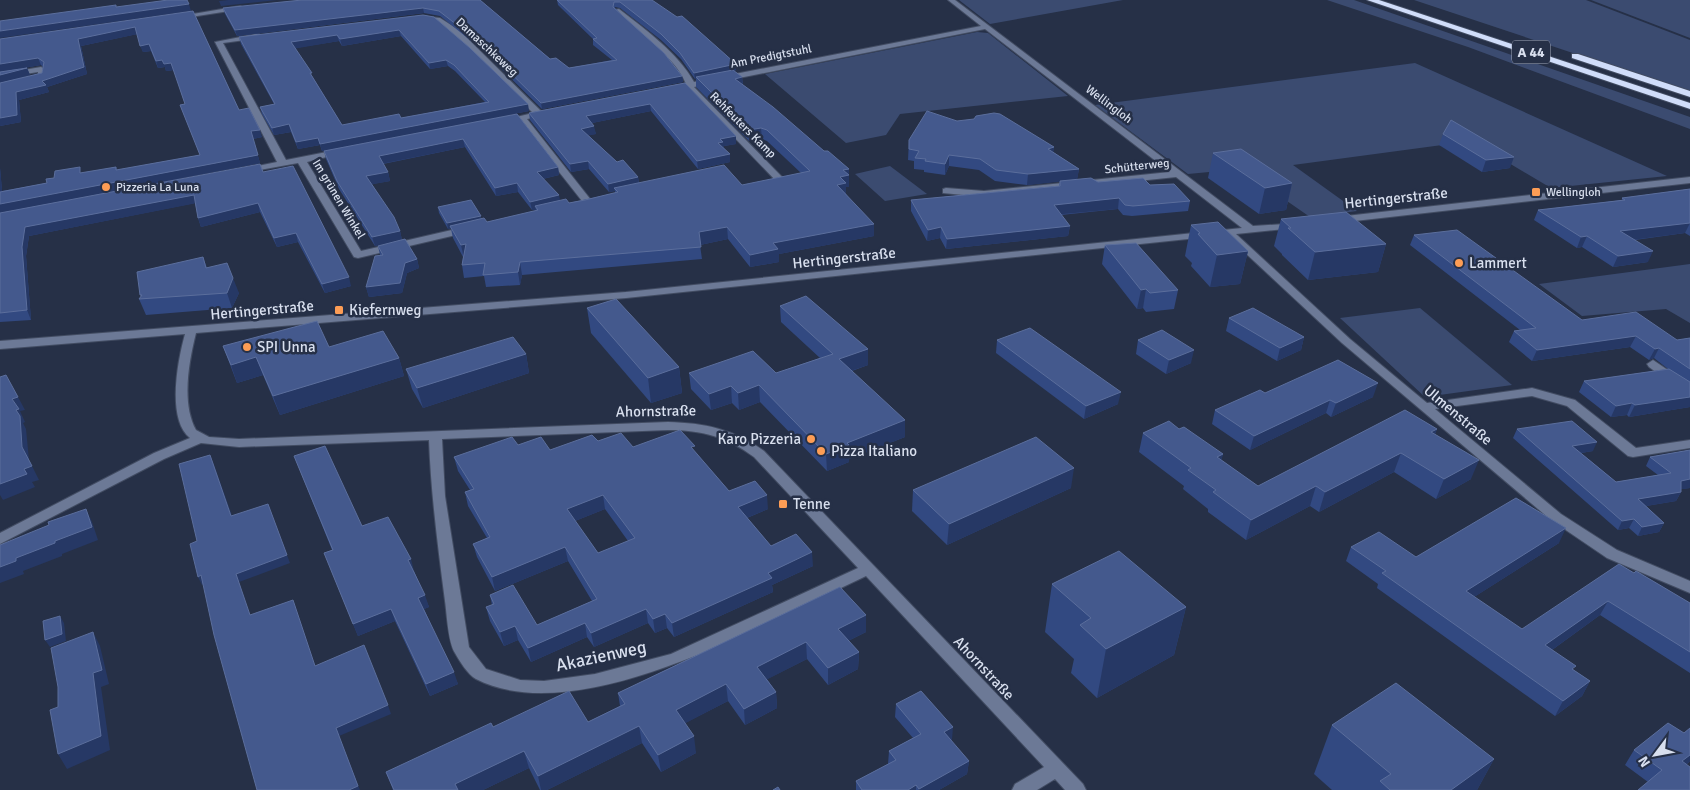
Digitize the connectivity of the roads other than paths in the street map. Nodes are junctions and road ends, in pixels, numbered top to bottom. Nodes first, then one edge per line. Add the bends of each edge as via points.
1 (951, 0) edge
2 (1371, 0) edge
3 (1399, 0) edge
4 (249, 7) edge
5 (617, 10) edge
6 (167, 18) edge
7 (415, 18) edge
8 (1473, 23) dead end
9 (987, 27) junction
10 (265, 35) edge
11 (1565, 53) dead end
12 (0, 76) edge
13 (690, 86) junction
14 (0, 87) edge
15 (662, 91) edge
16 (1690, 94) edge
17 (1690, 106) edge
18 (558, 110) edge
19 (539, 114) junction
20 (521, 117) junction
21 (492, 123) edge
22 (349, 151) edge
23 (301, 160) junction
24 (283, 164) junction
25 (234, 173) edge
26 (1180, 174) junction
27 (1690, 180) edge
28 (781, 181) edge
29 (946, 191) dead end
30 (568, 206) edge
31 (1322, 222) edge
32 (1303, 224) edge
33 (483, 226) edge
34 (1251, 230) junction
35 (1229, 232) junction
36 (191, 331) junction
37 (0, 345) edge
38 (1653, 364) dead end
39 (1690, 392) edge
40 (1423, 407) junction
41 (435, 435) junction
42 (200, 438) junction
43 (1690, 444) edge
44 (0, 539) edge
45 (868, 569) junction
46 (1690, 587) edge
47 (1056, 769) junction
48 (1021, 790) edge
49 (1077, 790) edge

1 - 9 street, Wellingloh
2 - 17 highway, A 44
3 - 8 highway
4 - 6 street
5 - 13 street, Rehfeuters Kamp via 656,44 690,81
7 - 19 street, Damaschkeweg via 438,19 456,32
9 - 13 street, Am Predigtstuhl
9 - 26 street, Wellingloh
10 - 24 street via 219,42
11 - 16 highway, A 44
12 - 14 street via 41,69 42,76
13 - 15 street, Am Predigtstuhl
13 - 28 street, Rehfeuters Kamp
18 - 19 street
19 - 20 street
20 - 21 street
20 - 30 street via 592,201
22 - 23 street
23 - 24 street
23 - 33 street, Im grünen Winkel via 358,255
24 - 25 street
26 - 29 street, Schütterweg via 984,194
26 - 34 street, Wellingloh
27 - 31 street, Hertingerstraße
32 - 34 street, Hertingerstraße
34 - 35 street, Hertingerstraße
35 - 36 street, Hertingerstraße via 626,295
35 - 40 street, Ulmenstraße via 1346,341
36 - 37 street, Hertingerstraße
36 - 42 street via 184,361 184,420 191,432
38 - 39 street
40 - 43 street via 1532,392 1571,402 1634,453
40 - 46 street, Ulmenstraße via 1521,490 1592,542
41 - 42 street, Ahornstraße via 239,443
41 - 45 street, Ahornstraße via 668,426 698,426 727,433 759,454
41 - 45 street, Akazienweg via 438,496 454,617 462,649 480,674 520,687 544,688 596,681 675,659
42 - 44 street
45 - 47 street, Ahornstraße
47 - 48 street
47 - 49 street, Ahornstraße

